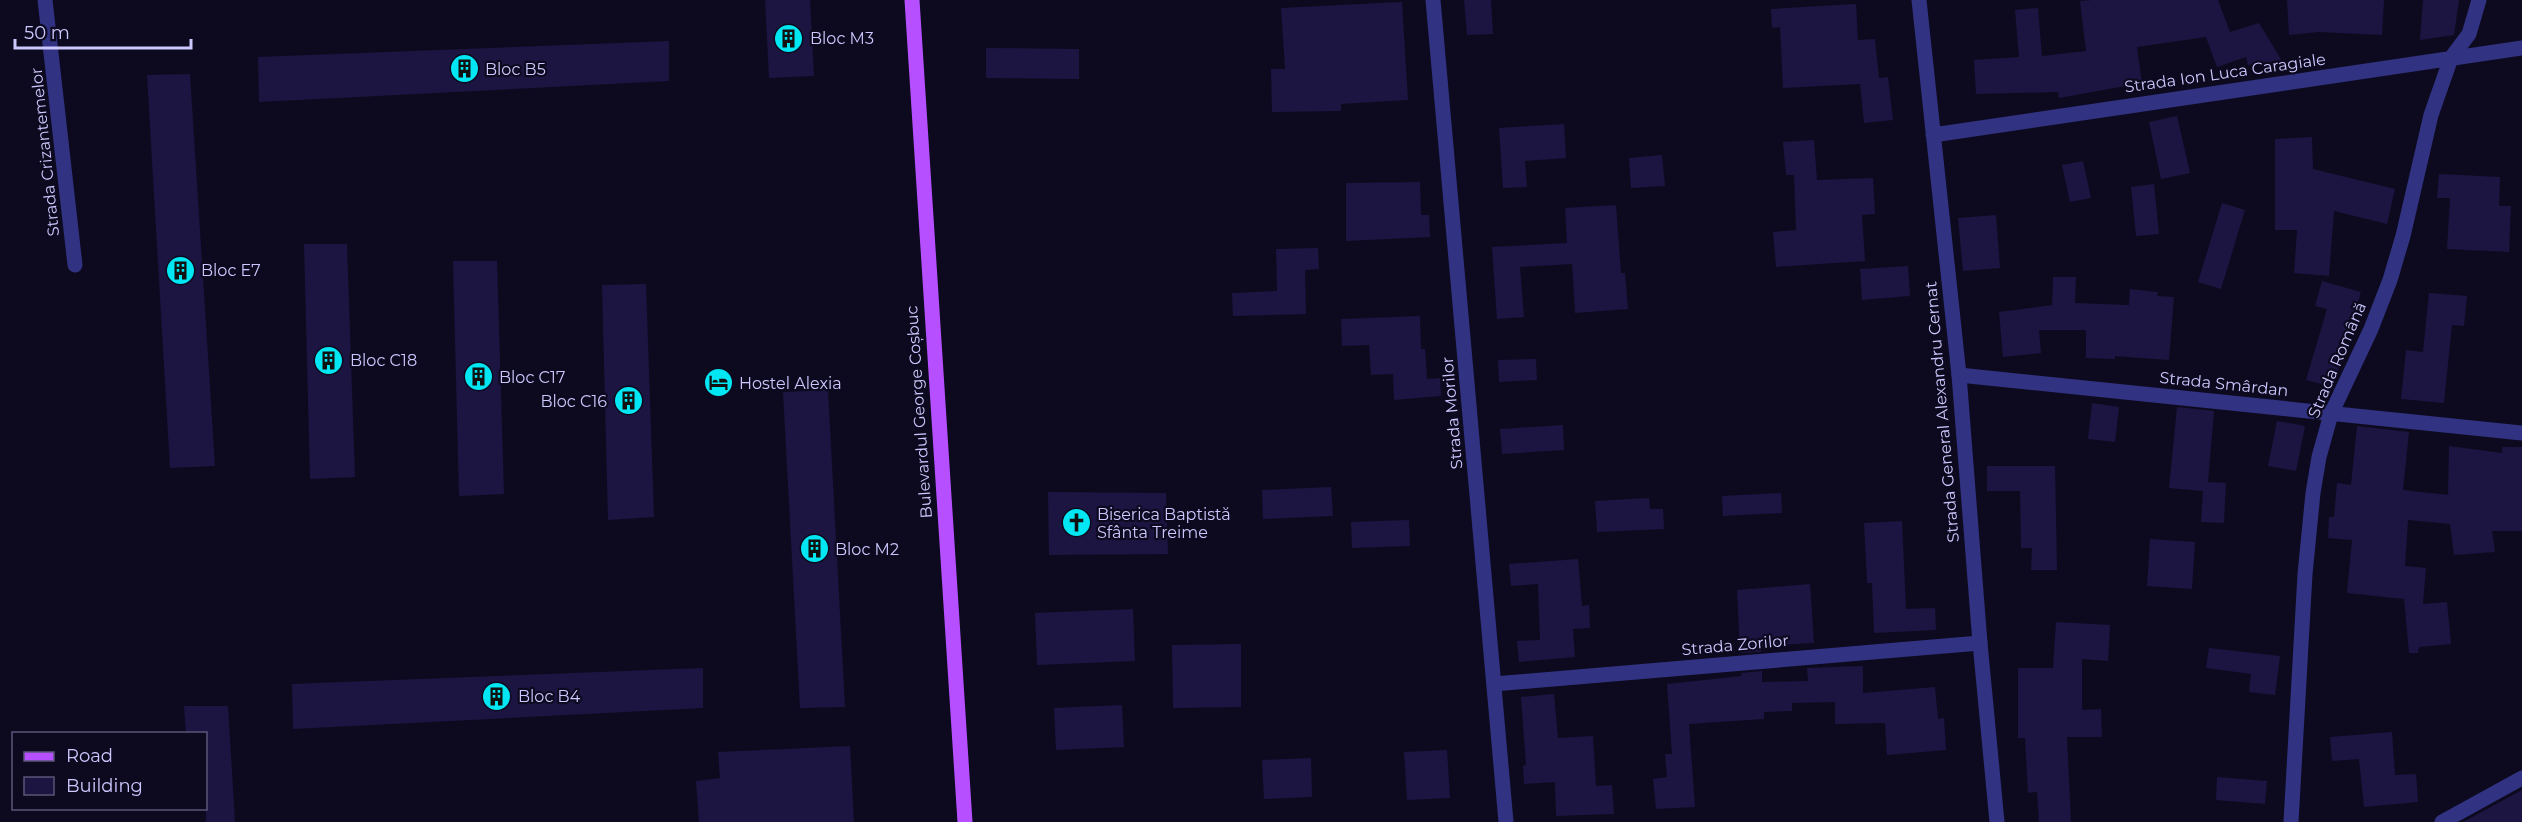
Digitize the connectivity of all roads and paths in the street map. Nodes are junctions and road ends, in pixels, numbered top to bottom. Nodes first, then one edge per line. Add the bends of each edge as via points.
1 (45, 0) edge
2 (912, 0) edge
3 (1433, 0) edge
4 (1918, 0) edge
5 (2479, 0) edge
6 (2522, 48) edge
7 (2451, 58) junction
8 (1933, 135) junction
9 (75, 265) dead end
10 (1959, 375) junction
11 (2331, 414) junction
12 (2522, 433) edge
13 (1980, 643) junction
14 (1494, 684) junction
15 (2522, 778) edge
16 (965, 822) edge
17 (1506, 822) edge
18 (1997, 822) edge
19 (2291, 822) edge
20 (2442, 822) edge

1 - 9 street, Strada Crizantemelor
2 - 16 main road, Bulevardul George Coșbuc
3 - 14 street, Strada Morilor
4 - 8 street, Strada General Alexandru Cernat
5 - 7 street, Strada Română via 2469,34
6 - 7 street, Strada Ion Luca Caragiale
7 - 8 street, Strada Ion Luca Caragiale
7 - 11 street, Strada Română via 2431,116 2390,280
8 - 10 street, Strada General Alexandru Cernat
10 - 11 street, Strada Smârdan
10 - 13 street, Strada General Alexandru Cernat
11 - 12 street, Strada Smârdan
11 - 19 street, Strada Română via 2319,457 2309,524
13 - 14 street, Strada Zorilor
13 - 18 street, Strada General Alexandru Cernat
14 - 17 street, Strada Morilor
15 - 20 street

